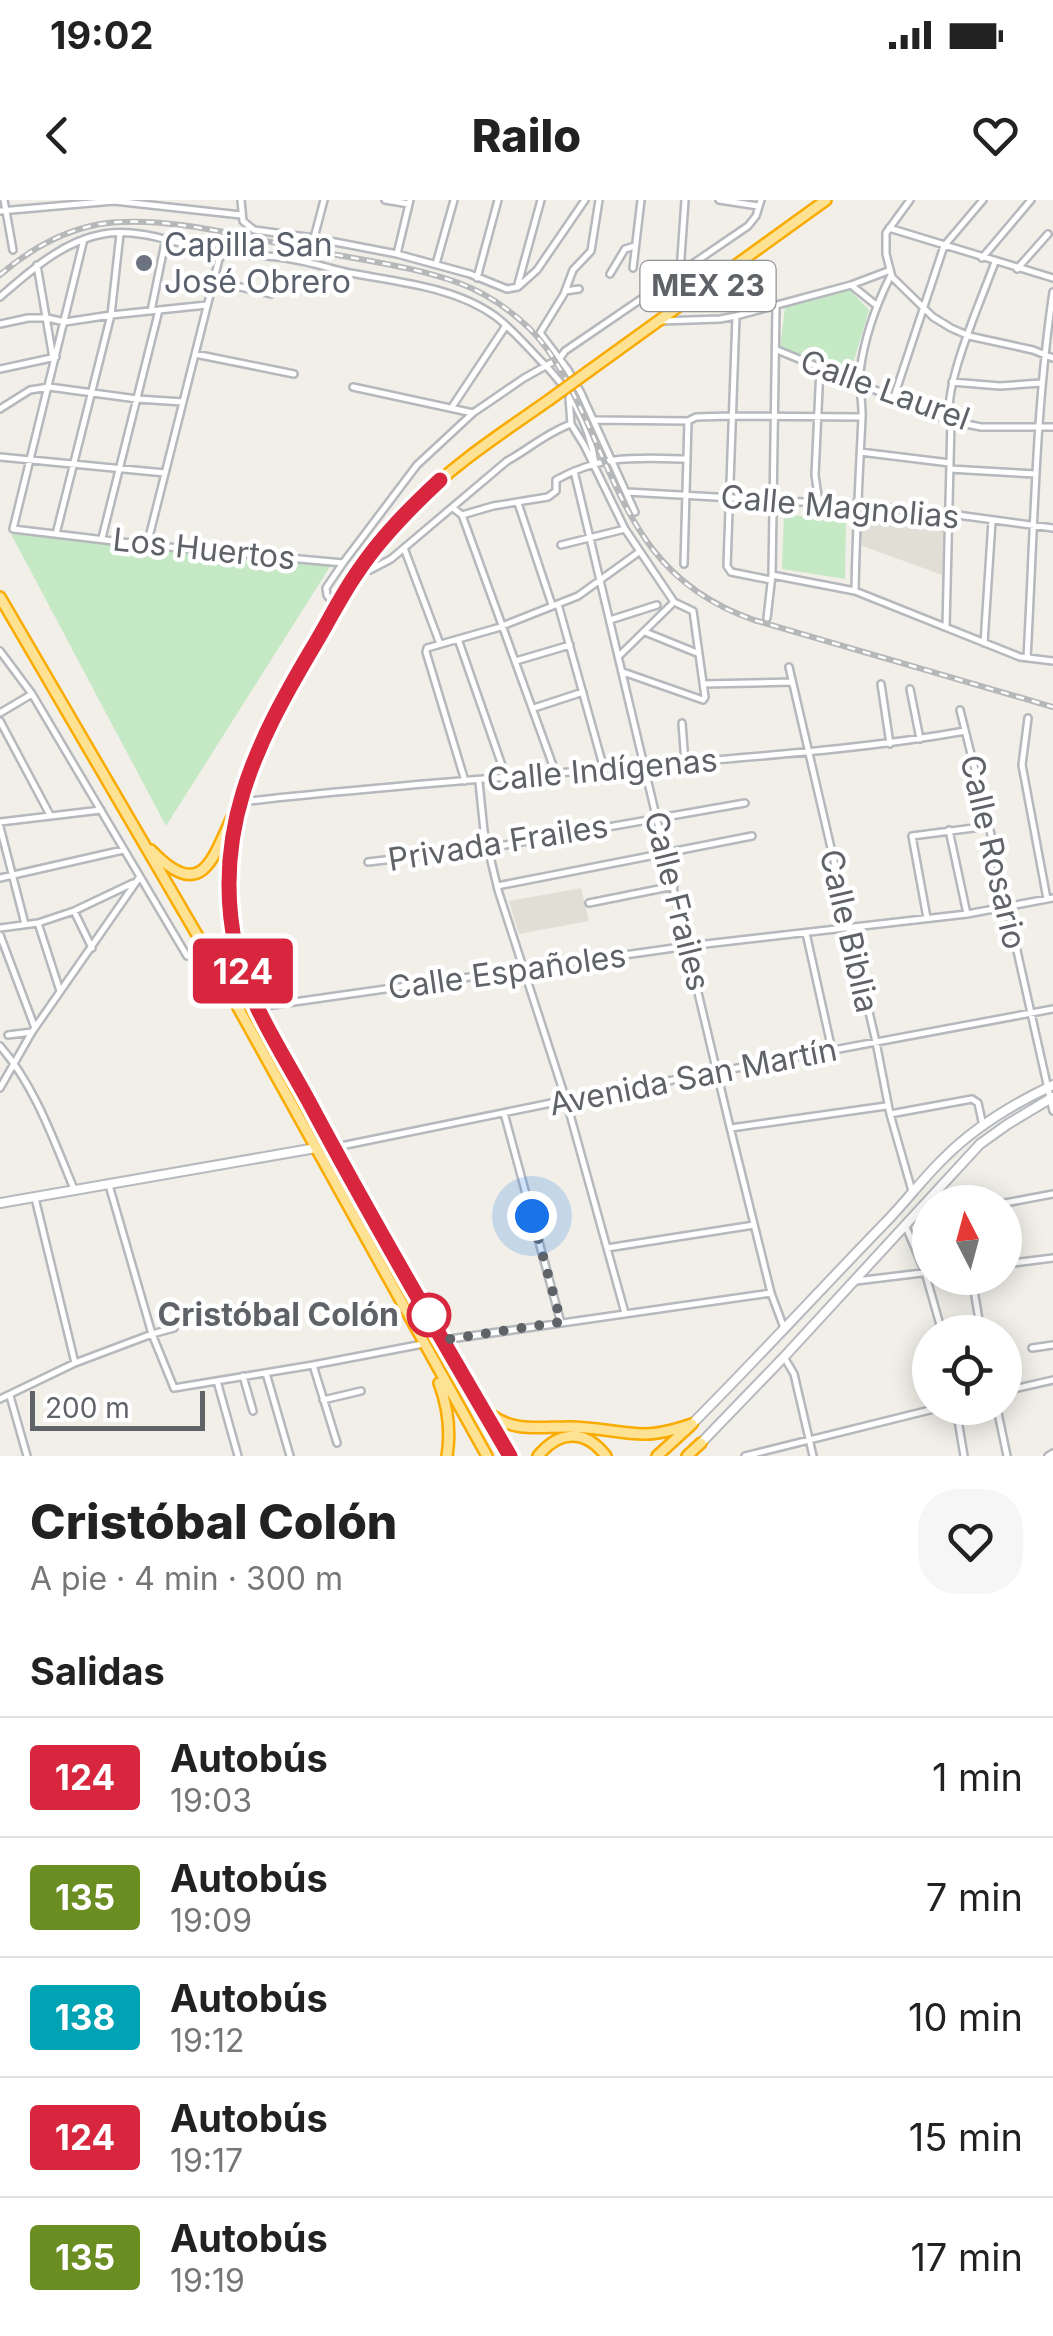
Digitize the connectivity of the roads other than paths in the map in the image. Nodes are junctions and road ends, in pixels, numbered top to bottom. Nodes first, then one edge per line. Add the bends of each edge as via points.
1 (4, 200) edge
2 (194, 200) edge
3 (240, 200) edge
4 (324, 200) edge
5 (385, 200) edge
6 (454, 200) edge
7 (498, 200) edge
8 (541, 200) edge
9 (584, 200) edge
10 (599, 200) edge
11 (641, 200) edge
12 (685, 200) edge
13 (720, 200) edge
14 (826, 200) edge
15 (910, 200) edge
16 (983, 200) edge
17 (1030, 200) edge
18 (98, 201) edge
19 (740, 201) edge
20 (152, 202) edge
21 (410, 202) edge
22 (54, 203) edge
23 (760, 203) edge
24 (3, 210) edge
25 (197, 210) junction
26 (242, 218) junction
27 (889, 228) junction
28 (120, 234) junction
29 (1048, 234) dead end
30 (166, 238) junction
31 (314, 238) junction
32 (84, 239) junction
33 (635, 246) junction
34 (944, 246) junction
35 (13, 250) dead end
36 (225, 253) junction
37 (397, 254) junction
38 (982, 258) junction
39 (994, 262) junction
40 (436, 264) junction
41 (37, 266) junction
42 (633, 268) dead end
43 (1018, 268) junction
44 (890, 273) junction
45 (610, 274) dead end
46 (680, 274) junction
47 (477, 278) junction
48 (1053, 278) edge
49 (214, 281) junction
50 (851, 285) junction
51 (518, 287) junction
52 (579, 289) dead end
53 (565, 291) junction
54 (1053, 292) edge
55 (271, 294) dead end
56 (0, 297) edge
57 (207, 304) junction
58 (876, 305) junction
59 (924, 306) junction
60 (776, 307) junction
61 (155, 310) junction
62 (111, 314) junction
63 (736, 316) junction
64 (48, 318) junction
65 (658, 321) junction
66 (64, 322) junction
67 (0, 324) edge
68 (506, 327) junction
69 (969, 336) junction
70 (777, 350) junction
71 (1053, 350) edge
72 (1044, 352) junction
73 (195, 354) junction
74 (55, 357) junction
75 (560, 358) junction
76 (1053, 358) edge
77 (547, 366) junction
78 (820, 367) junction
79 (0, 369) edge
80 (294, 374) dead end
81 (952, 382) junction
82 (1041, 383) junction
83 (860, 384) junction
84 (353, 386) dead end
85 (49, 388) junction
86 (92, 394) junction
87 (569, 397) junction
88 (894, 397) junction
89 (137, 399) junction
90 (183, 402) junction
91 (452, 407) junction
92 (0, 408) edge
93 (473, 413) junction
94 (731, 416) junction
95 (776, 416) junction
96 (817, 417) junction
97 (862, 417) junction
98 (595, 420) junction
99 (688, 420) junction
100 (951, 421) junction
101 (570, 424) junction
102 (1037, 427) junction
103 (1053, 428) edge
104 (860, 452) junction
105 (0, 457) edge
106 (610, 458) junction
107 (687, 459) junction
108 (30, 460) junction
109 (594, 464) junction
110 (75, 465) junction
111 (950, 466) junction
112 (120, 469) junction
113 (574, 470) junction
114 (165, 473) junction
115 (1035, 474) junction
116 (627, 492) junction
117 (686, 495) junction
118 (730, 496) junction
119 (773, 499) junction
120 (818, 502) junction
121 (518, 503) junction
122 (856, 506) junction
123 (453, 508) junction
124 (635, 512) dead end
125 (950, 514) junction
126 (462, 515) junction
127 (992, 521) junction
128 (1034, 526) junction
129 (1053, 528) edge
130 (625, 529) junction
131 (56, 534) junction
132 (102, 538) junction
133 (592, 538) junction
134 (562, 545) dead end
135 (148, 546) junction
136 (404, 548) junction
137 (639, 552) junction
138 (343, 563) junction
139 (684, 564) dead end
140 (360, 568) junction
141 (772, 577) junction
142 (601, 580) junction
143 (855, 591) junction
144 (0, 598) edge
145 (674, 602) junction
146 (555, 605) junction
147 (657, 606) dead end
148 (336, 607) junction
149 (767, 618) dead end
150 (610, 620) junction
151 (504, 625) junction
152 (946, 627) junction
153 (645, 632) junction
154 (458, 639) junction
155 (984, 643) junction
156 (440, 644) junction
157 (570, 645) junction
158 (0, 651) edge
159 (697, 653) junction
160 (618, 656) junction
161 (1027, 658) junction
162 (516, 661) junction
163 (1053, 661) edge
164 (10, 667) junction
165 (789, 667) dead end
166 (0, 668) edge
167 (622, 672) junction
168 (792, 682) junction
169 (703, 684) junction
170 (881, 684) dead end
171 (910, 689) dead end
172 (583, 692) junction
173 (32, 694) junction
174 (534, 708) junction
175 (960, 710) dead end
176 (0, 713) edge
177 (1028, 718) dead end
178 (0, 721) edge
179 (682, 722) dead end
180 (965, 732) junction
181 (920, 740) junction
182 (890, 744) junction
183 (808, 752) junction
184 (685, 763) junction
185 (645, 768) junction
186 (604, 771) junction
187 (556, 774) junction
188 (506, 777) junction
189 (479, 780) junction
190 (465, 781) junction
191 (238, 802) junction
192 (746, 802) dead end
193 (101, 810) junction
194 (50, 814) junction
195 (657, 818) junction
196 (0, 824) edge
197 (988, 826) junction
198 (949, 830) junction
199 (752, 836) dead end
200 (142, 841) junction
201 (488, 848) junction
202 (123, 850) junction
203 (665, 852) junction
204 (368, 862) dead end
205 (14, 876) junction
206 (0, 878) edge
207 (138, 880) junction
208 (497, 886) junction
209 (674, 886) junction
210 (1050, 898) edge
211 (589, 902) dead end
212 (1006, 907) junction
213 (74, 911) junction
214 (967, 914) junction
215 (928, 918) junction
216 (38, 923) junction
217 (25, 924) junction
218 (848, 928) junction
219 (0, 932) edge
220 (806, 933) junction
221 (688, 946) junction
222 (92, 948) junction
223 (210, 958) junction
224 (525, 969) junction
225 (60, 991) junction
226 (259, 1008) junction
227 (1053, 1009) edge
228 (1032, 1014) junction
229 (33, 1030) junction
230 (8, 1035) dead end
231 (876, 1042) junction
232 (0, 1046) edge
233 (832, 1050) junction
234 (16, 1064) junction
235 (718, 1072) junction
236 (1050, 1086) edge
237 (0, 1088) edge
238 (1052, 1098) edge
239 (566, 1100) junction
240 (888, 1105) junction
241 (1053, 1111) edge
242 (504, 1113) junction
243 (890, 1114) junction
244 (982, 1126) junction
245 (731, 1128) junction
246 (316, 1148) junction
247 (334, 1148) junction
248 (109, 1185) junction
249 (920, 1185) edge
250 (74, 1190) junction
251 (912, 1191) edge
252 (1053, 1194) edge
253 (912, 1195) edge
254 (35, 1198) junction
255 (1022, 1200) edge
256 (0, 1203) edge
257 (754, 1224) junction
258 (904, 1225) junction
259 (912, 1237) edge
260 (607, 1248) junction
261 (1053, 1258) edge
262 (1022, 1262) edge
263 (835, 1274) junction
264 (912, 1274) edge
265 (854, 1282) junction
266 (771, 1293) junction
267 (625, 1313) junction
268 (561, 1322) junction
269 (174, 1328) dead end
270 (785, 1331) junction
271 (152, 1334) junction
272 (443, 1340) junction
273 (423, 1344) junction
274 (1053, 1345) edge
275 (1032, 1348) dead end
276 (430, 1357) junction
277 (784, 1357) junction
278 (76, 1363) junction
279 (313, 1366) junction
280 (266, 1373) junction
281 (243, 1376) junction
282 (1053, 1380) edge
283 (216, 1382) junction
284 (1022, 1387) edge
285 (361, 1391) dead end
286 (10, 1396) junction
287 (0, 1399) edge
288 (323, 1400) junction
289 (484, 1410) junction
290 (253, 1411) dead end
291 (912, 1414) edge
292 (692, 1424) junction
293 (959, 1425) edge
294 (1001, 1425) edge
295 (809, 1440) junction
296 (337, 1443) dead end
297 (701, 1443) joint
298 (27, 1456) edge
299 (238, 1456) edge
300 (290, 1456) edge
301 (447, 1456) edge
302 (487, 1456) edge
303 (510, 1456) edge
304 (538, 1456) edge
305 (606, 1456) edge
306 (657, 1456) edge
307 (690, 1456) edge
308 (745, 1456) edge
309 (813, 1456) edge
310 (964, 1456) edge
311 (1007, 1456) edge

1 - 24 street
2 - 25 street
3 - 26 street
4 - 31 street
5 - 21 street
6 - 40 street
7 - 47 street
8 - 51 street
9 - 51 street
10 - 53 street via 591,251
11 - 33 street
12 - 46 street
13 - 19 street
14 - 65 highway, MEX 23
15 - 27 street
16 - 34 street
17 - 38 street
18 - 20 street
18 - 22 street
19 - 23 street
20 - 25 street
21 - 37 street
22 - 24 street
23 - 46 street via 748,226
24 - 35 street
25 - 26 street
26 - 31 street via 254,230
27 - 34 street
27 - 44 street
28 - 30 street
28 - 32 street
28 - 62 street
29 - 43 street
30 - 36 street
30 - 61 street
31 - 37 street
32 - 41 street
32 - 66 street
33 - 42 street
33 - 45 street via 625,249
34 - 38 street
34 - 59 street
36 - 49 street
36 - 68 street via 291,258 441,291
37 - 40 street
38 - 39 street
39 - 43 street
39 - 69 street
40 - 47 street
41 - 56 street
41 - 64 street
43 - 48 street
44 - 50 street
44 - 58 street
44 - 59 street
46 - 75 street
47 - 51 street
49 - 55 street
49 - 57 street
50 - 58 street
50 - 60 street
52 - 53 street
53 - 75 street via 540,332
54 - 72 street
57 - 61 street
57 - 73 street
58 - 83 street
59 - 69 street
59 - 88 street
60 - 63 street
60 - 70 street
61 - 62 street
61 - 89 street
62 - 66 street
62 - 86 street
63 - 65 street
63 - 94 street
64 - 66 street
64 - 67 street
64 - 74 street
65 - 140 highway, MEX 23, bridge via 440,480
66 - 74 street
68 - 77 street
68 - 91 street
69 - 72 street
69 - 81 street
70 - 78 street, Calle Laurel
70 - 95 street
71 - 72 street
72 - 76 street
72 - 82 street
73 - 80 street
73 - 90 street
74 - 79 street
74 - 85 street
75 - 77 street
75 - 98 street
77 - 87 street
77 - 93 street
78 - 83 street, Calle Laurel
78 - 96 street
81 - 82 street
81 - 100 street
82 - 102 street
83 - 88 street, Calle Laurel
83 - 97 street
84 - 91 street
85 - 86 street
85 - 92 street via 30,390
85 - 108 street
86 - 89 street
86 - 110 street
87 - 101 street
87 - 109 street via 592,441
88 - 100 street, Calle Laurel
89 - 90 street
89 - 112 street
90 - 114 street
91 - 93 street
93 - 138 street via 418,465
94 - 95 street
94 - 99 street
94 - 118 street
95 - 96 street
95 - 119 street
96 - 97 street
96 - 120 street
97 - 104 street
98 - 99 street
98 - 106 street
99 - 107 street
100 - 102 street, Calle Laurel
100 - 111 street
101 - 109 street
101 - 123 street via 507,461
102 - 103 street, Calle Laurel
102 - 115 street
104 - 111 street
104 - 122 street
105 - 108 street
106 - 107 street
106 - 109 street
106 - 116 street
107 - 117 street
108 - 110 street
108 - 131 street, Los Huertos via 13,528
109 - 113 street
109 - 130 street
110 - 112 street
110 - 131 street
111 - 115 street
111 - 125 street
112 - 114 street
112 - 132 street
113 - 121 street via 556,480 554,494
113 - 133 street, Calle Frailes
114 - 135 street
115 - 128 street
116 - 117 street, Calle Magnolias
116 - 124 street
117 - 118 street, Calle Magnolias
117 - 139 street
118 - 119 street, Calle Magnolias
118 - 141 street via 728,570
119 - 120 street, Calle Magnolias
119 - 141 street
120 - 122 street, Calle Magnolias
121 - 126 street
121 - 146 street
122 - 125 street, Calle Magnolias
122 - 143 street
123 - 126 street
123 - 136 street
125 - 127 street, Calle Magnolias
125 - 152 street
126 - 151 street
127 - 128 street, Calle Magnolias
127 - 155 street
128 - 129 street, Calle Magnolias
128 - 161 street
130 - 133 street
130 - 137 street
131 - 132 street, Los Huertos
132 - 135 street, Los Huertos
133 - 134 street
133 - 142 street, Calle Frailes
135 - 138 street, Los Huertos
136 - 140 street via 370,570
136 - 156 street
137 - 142 street
137 - 145 street
138 - 148 street, Los Huertos via 326,588
140 - 148 highway, MEX 23
141 - 143 street
141 - 149 street
142 - 146 street
142 - 150 street, Calle Frailes
143 - 152 street
144 - 200 highway
145 - 153 street
145 - 159 street via 693,611
146 - 151 street
146 - 157 street
147 - 150 street
148 - 191 highway, MEX 23 via 270,723
150 - 160 street, Calle Frailes
151 - 154 street
151 - 162 street
152 - 155 street
153 - 159 street
153 - 160 street
154 - 156 street
154 - 188 street
155 - 161 street
156 - 190 street via 426,650
157 - 162 street
157 - 172 street
158 - 164 street
159 - 169 street
160 - 167 street, Calle Frailes
161 - 163 street
162 - 174 street
164 - 166 street
164 - 173 street
165 - 168 street, Calle Biblia
167 - 169 street via 699,700 705,697
167 - 185 street, Calle Frailes
168 - 169 street
168 - 183 street, Calle Biblia
170 - 182 street
171 - 181 street
172 - 174 street
172 - 186 street
173 - 176 street
173 - 193 street
174 - 187 street
175 - 180 street, Calle Rosario
177 - 210 street via 1022,765
178 - 194 street
179 - 184 street
180 - 181 street, Calle Indígenas
180 - 197 street, Calle Rosario
181 - 182 street, Calle Indígenas
182 - 183 street, Calle Indígenas
183 - 184 street, Calle Indígenas
183 - 218 street, Calle Biblia
184 - 185 street, Calle Indígenas
185 - 186 street, Calle Indígenas
185 - 195 street, Calle Frailes
186 - 187 street, Calle Indígenas
187 - 188 street, Calle Indígenas
188 - 189 street, Calle Indígenas
189 - 190 street, Calle Indígenas
189 - 201 street
190 - 191 street, Calle Indígenas
191 - 200 highway via 200,872 173,870
191 - 226 highway, MEX 23 via 230,908 240,964
192 - 195 street, Privada Frailes
193 - 194 street
193 - 202 street
194 - 196 street
195 - 201 street, Privada Frailes
195 - 203 street, Calle Frailes
196 - 205 street
197 - 198 street
197 - 212 street, Calle Rosario
198 - 214 street
198 - 215 street via 912,836
199 - 203 street
200 - 223 highway
201 - 204 street, Privada Frailes
201 - 208 street
202 - 205 street
202 - 207 street
203 - 208 street
203 - 209 street, Calle Frailes
205 - 206 street
205 - 217 street
207 - 213 street
207 - 222 street
207 - 223 street via 187,956
208 - 224 street
209 - 211 street
209 - 221 street, Calle Frailes
210 - 212 street, Calle Españoles
212 - 214 street, Calle Españoles
212 - 228 street, Calle Rosario
213 - 216 street
213 - 222 street
214 - 215 street, Calle Españoles
215 - 218 street, Calle Españoles
216 - 217 street
216 - 225 street
217 - 219 street
218 - 220 street, Calle Españoles
218 - 231 street, Calle Biblia
219 - 229 street
220 - 221 street, Calle Españoles
220 - 233 street
221 - 224 street, Calle Españoles
221 - 235 street, Calle Frailes
222 - 225 street
223 - 246 highway
224 - 226 street, Calle Españoles
224 - 239 street
225 - 229 street
226 - 247 highway, MEX 23
227 - 228 street, Avenida San Martín
228 - 231 street, Avenida San Martín
228 - 236 street, Calle Rosario
229 - 230 street
229 - 234 street
231 - 233 street, Avenida San Martín
231 - 240 street, Calle Biblia
232 - 234 street
233 - 235 street, Avenida San Martín
234 - 237 street
234 - 250 street
235 - 239 street, Avenida San Martín
235 - 245 street, Calle Frailes
236 - 238 street, Calle Rosario
236 - 244 street
238 - 241 street, Calle Rosario
238 - 258 street via 980,1144
239 - 242 street, Avenida San Martín
239 - 260 street
240 - 243 street, Calle Biblia
240 - 245 street
242 - 247 street, Avenida San Martín
242 - 268 street
243 - 244 street via 972,1099
243 - 251 street, Calle Biblia
244 - 249 street
245 - 257 street, Calle Frailes
246 - 248 street
246 - 273 highway
247 - 272 highway, MEX 23
248 - 250 street
248 - 271 street
250 - 254 street
252 - 255 street
253 - 263 street
254 - 256 street
254 - 278 street
257 - 260 street
257 - 266 street, Calle Frailes
258 - 259 street
258 - 265 street
260 - 267 street
261 - 262 street
263 - 265 street via 845,1272
263 - 270 street
264 - 265 street
265 - 277 street
266 - 267 street
266 - 270 street, Calle Frailes
267 - 268 street
268 - 272 street
269 - 271 street
270 - 292 street
271 - 278 street
271 - 283 street via 174,1388
272 - 289 highway, MEX 23
273 - 276 highway
273 - 279 street
274 - 275 street
276 - 301 highway via 446,1400
276 - 302 highway
277 - 295 street
277 - 297 street
278 - 286 street
279 - 280 street
279 - 288 street
280 - 281 street
280 - 300 street
281 - 283 street
281 - 290 street
282 - 284 street
283 - 299 street
285 - 288 street
286 - 287 street
286 - 298 street
288 - 296 street
289 - 292 highway via 507,1425 536,1428 650,1434
289 - 303 highway, MEX 23
291 - 295 street
292 - 306 highway
293 - 310 street
294 - 311 street
295 - 308 street
295 - 309 street
297 - 307 highway
304 - 305 highway via 548,1444 576,1436

